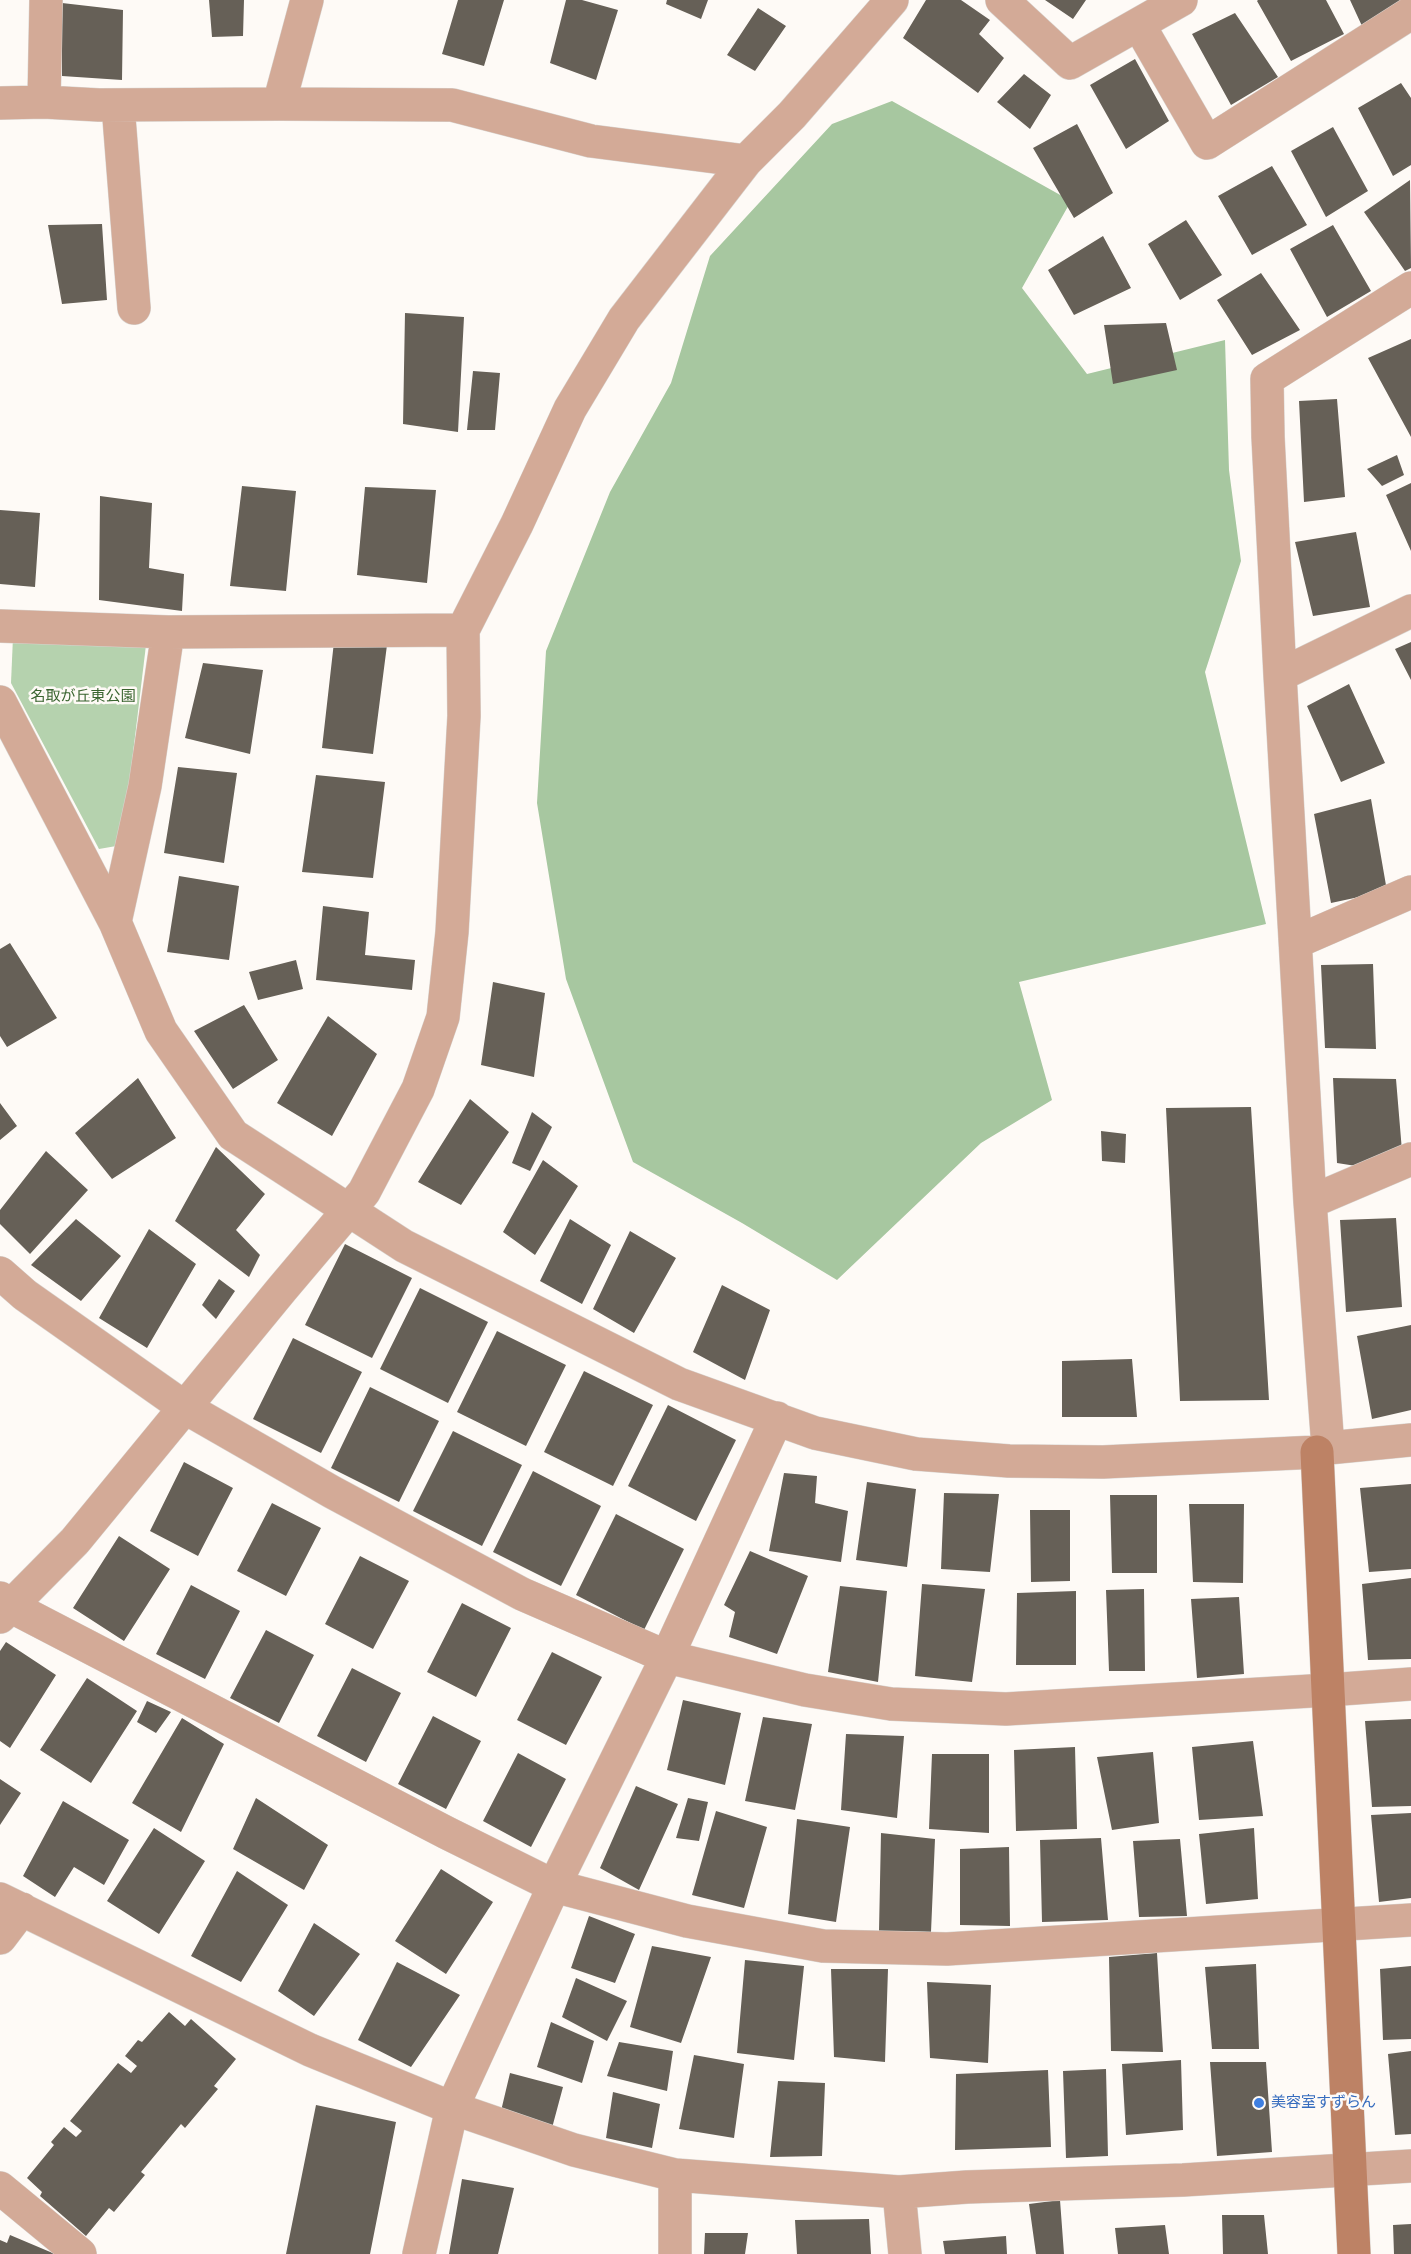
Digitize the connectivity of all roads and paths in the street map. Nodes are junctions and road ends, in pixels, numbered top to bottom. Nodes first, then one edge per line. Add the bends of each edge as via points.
1 (46, 0) edge
2 (307, 0) edge
3 (892, 0) edge
4 (1002, 0) edge
5 (1181, 0) edge
6 (1411, 13) edge
7 (1139, 25) junction
8 (44, 102) junction
9 (0, 103) edge
10 (279, 104) junction
11 (118, 105) junction
12 (746, 161) junction
13 (1411, 288) edge
14 (134, 308) dead end
15 (1411, 611) edge
16 (0, 626) edge
17 (463, 630) junction
18 (168, 632) junction
19 (1280, 675) junction
20 (0, 702) edge
21 (1411, 892) edge
22 (115, 922) junction
23 (1296, 942) junction
24 (1411, 1159) edge
25 (1310, 1202) junction
26 (349, 1211) junction
27 (0, 1273) edge
28 (184, 1407) junction
29 (777, 1418) junction
30 (1411, 1440) edge
31 (1323, 1450) junction
32 (4, 1608) edge
33 (667, 1657) junction
34 (1411, 1684) edge
35 (1328, 1690) junction
36 (554, 1886) junction
37 (11, 1904) edge
38 (1411, 1920) edge
39 (1338, 1925) junction
40 (0, 1938) edge
41 (452, 2108) junction
42 (1411, 2166) edge
43 (1349, 2169) junction
44 (675, 2175) junction
45 (0, 2188) edge
46 (899, 2192) junction
47 (80, 2254) edge
48 (419, 2254) edge
49 (675, 2254) edge
50 (905, 2254) edge
51 (1354, 2254) edge

1 - 8 street
2 - 10 street
3 - 12 street via 792,115
4 - 7 street via 1070,63
5 - 7 street
6 - 7 street via 1207,143
8 - 9 street
8 - 11 street
10 - 11 street
10 - 12 street via 452,105 591,141
11 - 14 street
12 - 17 street via 624,319 570,409
13 - 19 street via 1267,379
15 - 19 street
16 - 18 street
17 - 18 street
17 - 26 street via 464,728 443,1017 418,1089 364,1192
18 - 22 street via 145,786
19 - 23 street
20 - 22 street
21 - 23 street
22 - 26 street via 161,1031 233,1135
23 - 25 street
24 - 25 street
25 - 31 street
26 - 28 street
26 - 29 street via 404,1246 679,1384
27 - 28 street
28 - 32 street via 75,1541
28 - 33 street via 522,1594
29 - 31 street via 815,1433 916,1454 1010,1461 1102,1462
29 - 33 street
30 - 31 street
31 - 35 street
32 - 36 street
33 - 35 street via 805,1690 891,1704 1006,1709
33 - 36 street
34 - 35 street
35 - 39 street
36 - 39 street via 687,1921 823,1946 947,1949
36 - 41 street
37 - 40 street
37 - 41 street via 310,2050
38 - 39 street
39 - 43 street
41 - 44 street via 574,2150
41 - 48 street
42 - 43 street
43 - 46 street
43 - 51 street
44 - 46 street
44 - 49 street
45 - 47 street
46 - 50 street

